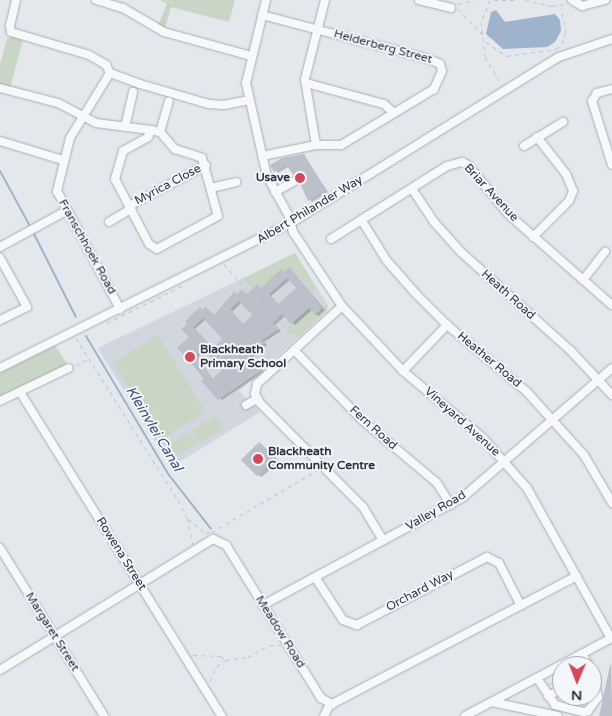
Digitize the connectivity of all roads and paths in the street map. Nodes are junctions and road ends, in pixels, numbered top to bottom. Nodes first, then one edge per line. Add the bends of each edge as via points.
1 (16, 0) edge
2 (96, 0) edge
3 (169, 0) edge
4 (175, 0) edge
5 (266, 0) edge
6 (325, 0) edge
7 (419, 0) edge
8 (473, 0) edge
9 (490, 0) edge
10 (494, 0) edge
11 (517, 0) edge
12 (525, 0) edge
13 (605, 0) edge
14 (572, 1) edge
15 (561, 7) junction
16 (168, 8) junction
17 (451, 8) junction
18 (262, 14) junction
19 (317, 29) junction
20 (160, 31) junction
21 (482, 35) junction
22 (612, 39) edge
23 (485, 41) junction
24 (251, 56) junction
25 (110, 73) junction
26 (306, 83) junction
27 (502, 86) dead end
28 (0, 88) edge
29 (612, 89) edge
30 (134, 92) dead end
31 (250, 100) junction
32 (169, 101) dead end
33 (394, 113) junction
34 (82, 117) junction
35 (563, 122) dead end
36 (125, 127) junction
37 (151, 130) junction
38 (160, 132) junction
39 (538, 137) junction
40 (0, 141) edge
41 (316, 145) junction
42 (524, 146) dead end
43 (610, 153) edge
44 (262, 156) junction
45 (63, 160) junction
46 (206, 165) junction
47 (612, 165) edge
48 (236, 182) dead end
49 (293, 182) dead end
50 (211, 188) junction
51 (412, 189) junction
52 (275, 192) junction
53 (130, 208) junction
54 (66, 210) junction
55 (362, 221) junction
56 (109, 222) dead end
57 (291, 223) junction
58 (533, 237) junction
59 (331, 239) dead end
60 (0, 247) edge
61 (605, 252) dead end
62 (0, 258) edge
63 (224, 264) dead end
64 (583, 280) junction
65 (35, 304) dead end
66 (612, 305) edge
67 (342, 306) junction
68 (27, 307) junction
69 (120, 309) junction
70 (268, 313) dead end
71 (272, 313) dead end
72 (0, 320) edge
73 (447, 325) junction
74 (76, 334) junction
75 (300, 344) junction
76 (294, 350) junction
77 (90, 358) junction
78 (0, 368) edge
79 (69, 368) joint
80 (612, 368) edge
81 (403, 371) junction
82 (598, 380) junction
83 (20, 392) junction
84 (612, 395) edge
85 (257, 399) junction
86 (0, 401) edge
87 (246, 405) dead end
88 (552, 420) junction
89 (504, 461) junction
90 (322, 466) junction
91 (612, 503) edge
92 (452, 505) junction
93 (187, 518) junction
94 (212, 535) junction
95 (383, 540) junction
96 (0, 548) edge
97 (193, 550) junction
98 (577, 576) junction
99 (315, 577) junction
100 (140, 584) junction
101 (263, 605) junction
102 (521, 606) junction
103 (55, 636) junction
104 (612, 638) edge
105 (289, 646) junction
106 (582, 654) joint
107 (185, 657) junction
108 (226, 660) junction
109 (0, 670) edge
110 (537, 678) junction
111 (552, 683) edge
112 (548, 685) dead end
113 (205, 689) junction
114 (552, 696) edge
115 (492, 702) junction
116 (330, 704) junction
117 (566, 706) edge
118 (591, 706) edge
119 (104, 716) edge
120 (222, 716) edge
121 (324, 716) edge
122 (465, 716) edge
123 (558, 716) edge

1 - 25 street via 11,32 89,55 106,65
2 - 20 street via 123,8
3 - 16 path
4 - 16 path
5 - 18 street, Vineyard Avenue
6 - 19 street
7 - 17 street
8 - 17 path via 459,2
9 - 21 path via 481,22
10 - 11 path
12 - 15 path
13 - 14 street via 585,6
14 - 15 path
15 - 23 path via 566,32 556,50 507,56
16 - 20 path
17 - 21 path via 462,10
18 - 19 street, Helderberg Street
18 - 24 street, Vineyard Avenue
19 - 26 street
19 - 33 street, Helderberg Street via 440,64 442,71 434,89
20 - 24 street
21 - 23 path
22 - 57 street, Albert Philander Way via 559,57
23 - 27 path via 485,57
24 - 31 street, Vineyard Avenue via 246,79
25 - 31 street via 210,104 228,105
25 - 34 street, Franschhoek Road
26 - 33 street via 384,104
26 - 41 street
28 - 34 street via 58,103
29 - 43 street via 597,93 592,101
30 - 36 street
31 - 44 street, Vineyard Avenue
32 - 38 street
33 - 41 street, Helderberg Street via 340,146
34 - 36 street
34 - 45 street, Franschhoek Road
35 - 39 street
36 - 37 street
37 - 38 street
37 - 53 street via 148,137 125,150 120,159 115,179
38 - 46 street via 175,149 201,157
39 - 42 street
39 - 58 street via 566,174 573,191 569,201
40 - 45 street
41 - 44 street, Helderberg Street
43 - 47 street
44 - 52 street, Vineyard Avenue
45 - 54 street, Franschhoek Road via 57,190
46 - 50 street
46 - 53 street, Myrica Close
48 - 50 street
49 - 52 street
50 - 53 street via 219,210 217,217 159,249 149,244
51 - 55 street, Briar Avenue
51 - 58 street, Briar Avenue via 447,166 462,162
51 - 82 street, Heath Road via 434,222 462,252 570,350
52 - 57 street, Vineyard Avenue
53 - 56 street, Myrica Close
54 - 60 street
54 - 69 street, Franschhoek Road
55 - 59 street, Briar Avenue
55 - 73 street, Heather Road via 387,261
57 - 67 street, Vineyard Avenue via 306,254
57 - 69 street, Albert Philander Way
58 - 64 street, Briar Avenue
61 - 64 street
62 - 68 street
63 - 70 path
64 - 66 street, Briar Avenue
65 - 68 street
67 - 75 street
67 - 81 street, Vineyard Avenue
68 - 72 street
69 - 74 street, Albert Philander Way
71 - 75 path
73 - 81 street
73 - 88 street, Heather Road via 527,392
74 - 77 path
74 - 78 street, Albert Philander Way
75 - 76 street
76 - 85 street via 268,368 254,390
76 - 92 street, Fern Road via 362,420 430,477
77 - 79 path
77 - 93 path
79 - 83 street
80 - 82 street, Valley Road
81 - 89 street, Vineyard Avenue
82 - 84 street, Heath Road
82 - 88 street, Valley Road
83 - 86 street
83 - 100 street, Rowena Street
85 - 87 street
85 - 90 street via 268,417 300,450
88 - 89 street, Valley Road
88 - 91 street, Heather Road via 584,455
89 - 92 street, Valley Road
89 - 98 street, Vineyard Avenue via 536,500
90 - 94 path
90 - 95 street via 367,512
92 - 95 street, Valley Road
93 - 94 path
93 - 97 path
94 - 97 street
94 - 101 street, Meadow Road via 226,545
95 - 99 street, Valley Road
96 - 103 street, Margaret Street
97 - 100 street
98 - 102 street
98 - 104 street, Vineyard Avenue
99 - 101 street, Valley Road
99 - 102 street, Orchard Way via 343,620 357,624 487,557 499,563
100 - 103 street
100 - 107 street, Rowena Street
101 - 105 street, Meadow Road
102 - 116 street via 339,703
103 - 109 street
103 - 119 street, Margaret Street
104 - 106 street
105 - 108 path via 270,645 248,657
105 - 116 street, Meadow Road via 321,698
106 - 110 street
107 - 108 path via 208,655
107 - 113 street, Rowena Street
108 - 113 path via 217,666
110 - 114 street
110 - 115 street
111 - 112 path
113 - 120 street, Rowena Street
115 - 122 street
115 - 123 street
116 - 121 street
117 - 118 street via 583,712

